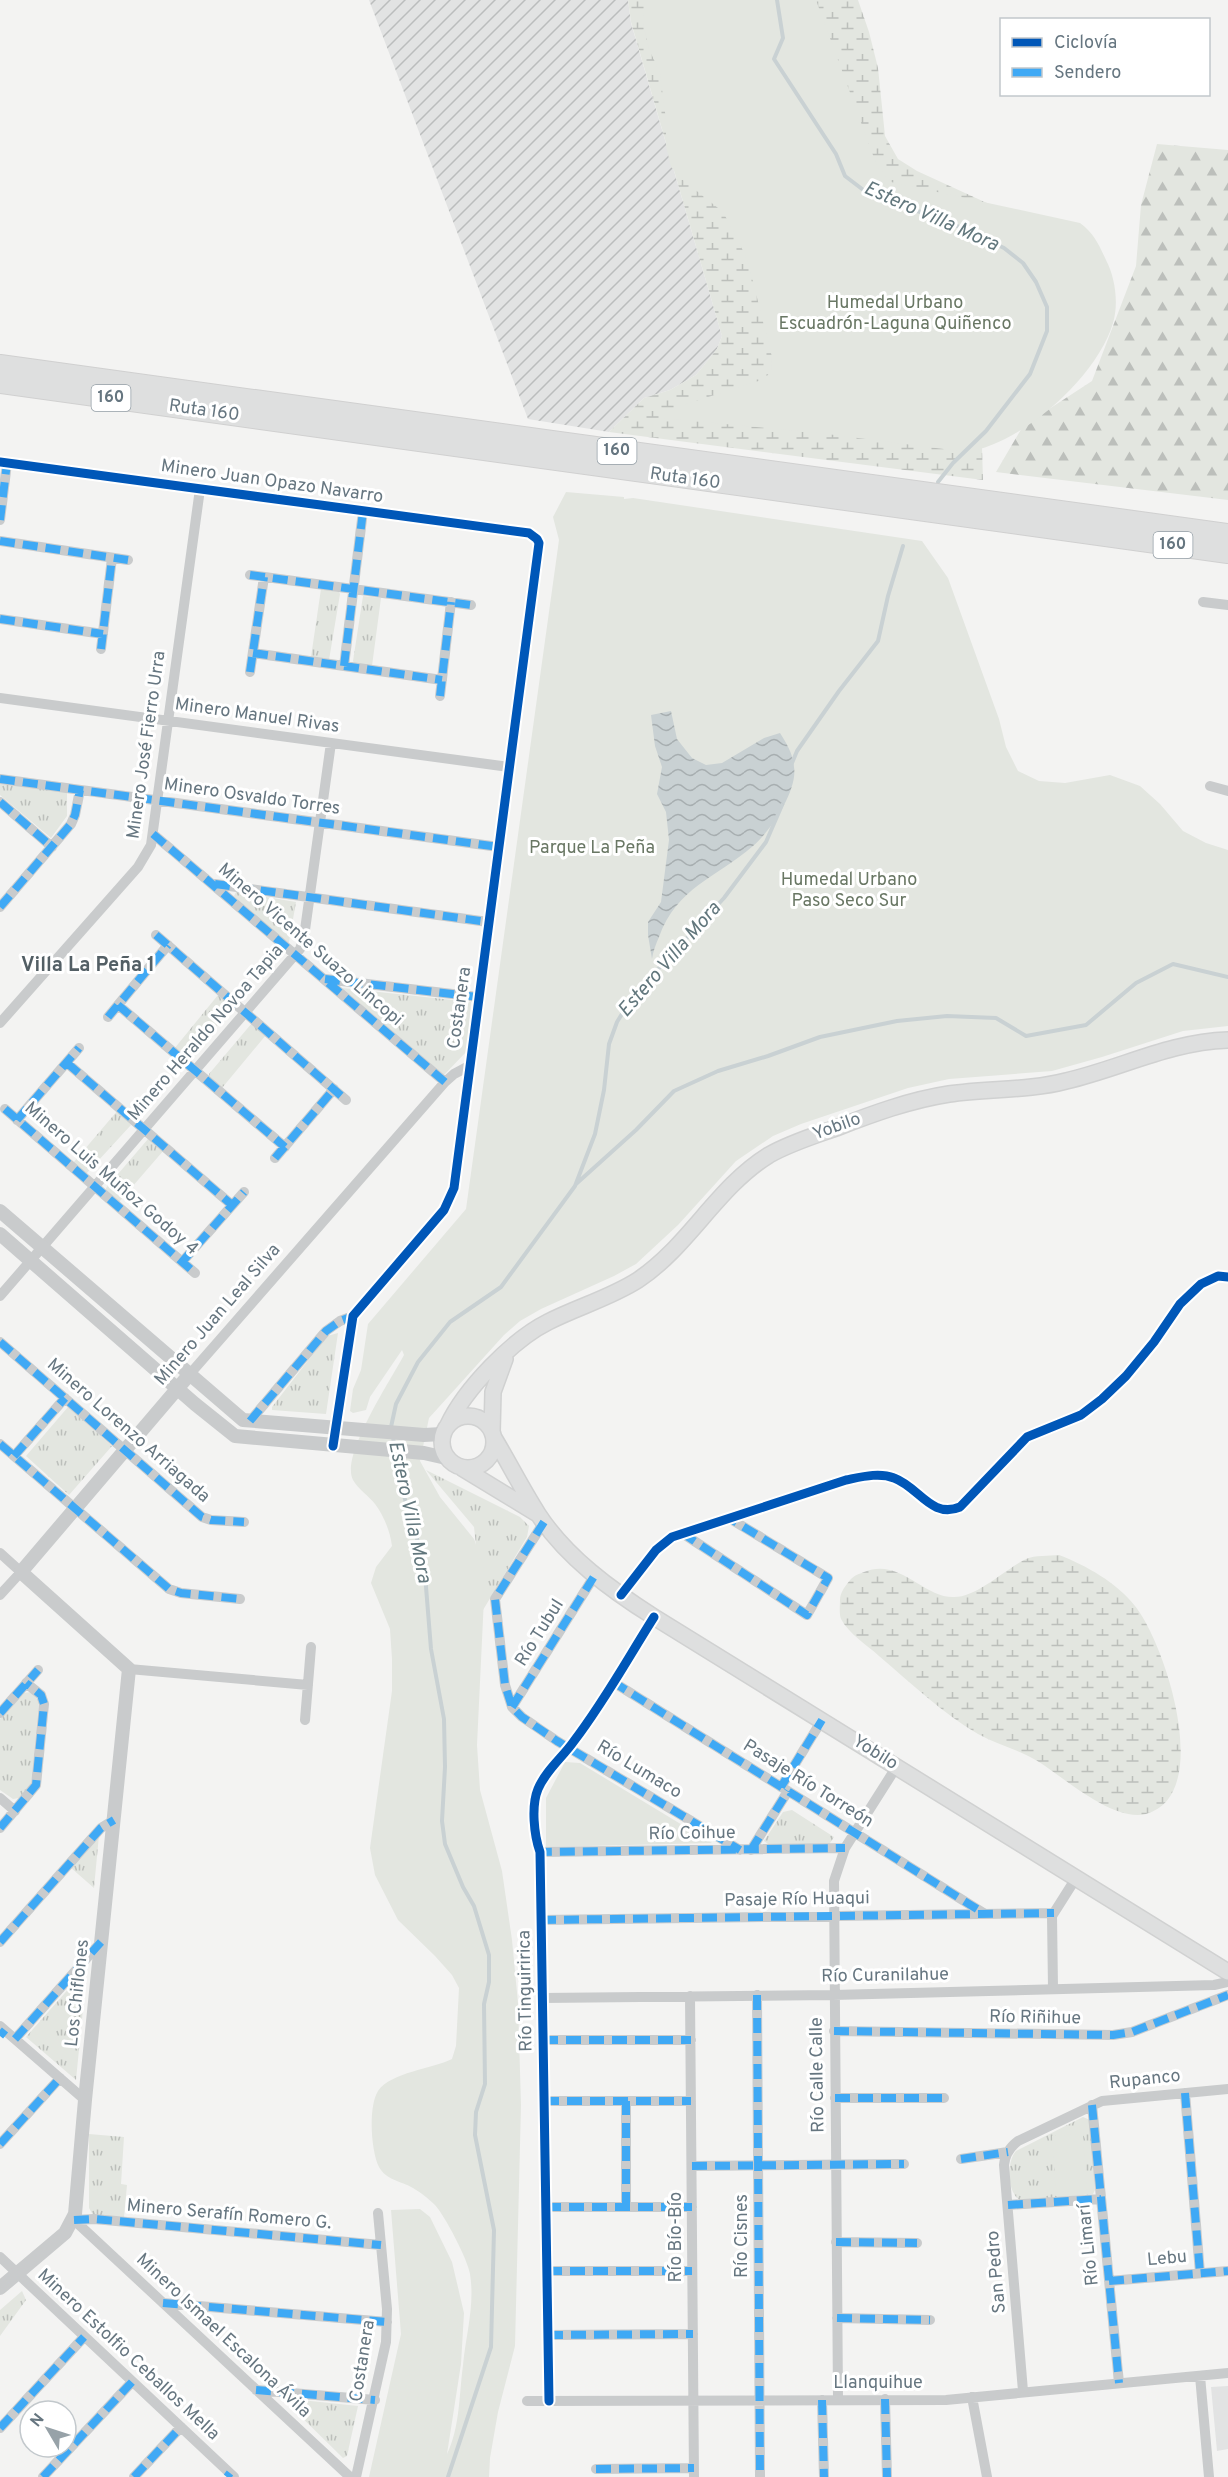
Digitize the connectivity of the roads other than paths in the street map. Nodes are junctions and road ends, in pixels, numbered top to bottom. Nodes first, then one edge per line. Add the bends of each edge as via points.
1 (0, 365) edge
2 (0, 383) edge
3 (4, 463) edge
4 (200, 489) junction
5 (363, 511) junction
6 (0, 520) edge
7 (1177, 527) junction
8 (1228, 529) edge
9 (1228, 534) edge
10 (1118, 538) junction
11 (537, 539) joint
12 (0, 541) edge
13 (1228, 553) edge
14 (112, 558) junction
15 (128, 560) dead end
16 (1228, 565) edge
17 (250, 575) dead end
18 (264, 577) junction
19 (353, 589) junction
20 (452, 602) junction
21 (1203, 602) dead end
22 (471, 605) dead end
23 (1228, 606) edge
24 (0, 619) edge
25 (103, 634) junction
26 (101, 649) dead end
27 (253, 653) junction
28 (344, 666) junction
29 (250, 672) dead end
30 (442, 680) junction
31 (440, 696) dead end
32 (0, 698) edge
33 (168, 721) junction
34 (331, 743) junction
35 (509, 767) junction
36 (0, 779) edge
37 (1210, 786) dead end
38 (80, 790) junction
39 (1228, 791) edge
40 (157, 800) junction
41 (0, 802) edge
42 (320, 822) junction
43 (153, 834) junction
44 (52, 847) junction
45 (499, 847) junction
46 (214, 884) junction
47 (309, 897) junction
48 (1, 902) edge
49 (488, 922) junction
50 (156, 935) dead end
51 (168, 945) junction
52 (296, 954) junction
53 (325, 979) junction
54 (478, 997) junction
55 (118, 1005) junction
56 (245, 1013) junction
57 (108, 1017) dead end
58 (0, 1023) edge
59 (1228, 1040) edge
60 (79, 1048) dead end
61 (67, 1063) junction
62 (469, 1066) junction
63 (195, 1071) junction
64 (445, 1082) junction
65 (334, 1089) junction
66 (346, 1100) dead end
67 (5, 1109) dead end
68 (17, 1120) junction
69 (144, 1129) junction
70 (285, 1147) junction
71 (275, 1158) dead end
72 (95, 1187) junction
73 (244, 1192) dead end
74 (232, 1205) junction
75 (0, 1211) edge
76 (0, 1234) edge
77 (42, 1247) junction
78 (30, 1261) junction
79 (182, 1262) junction
80 (195, 1273) dead end
81 (1228, 1277) edge
82 (0, 1296) edge
83 (353, 1316) junction
84 (0, 1342) edge
85 (509, 1351) junction
86 (189, 1375) junction
87 (177, 1389) junction
88 (65, 1398) junction
89 (250, 1421) junction
90 (335, 1428) junction
91 (445, 1429) junction
92 (493, 1435) junction
93 (0, 1444) edge
94 (333, 1446) junction
95 (125, 1450) junction
96 (14, 1456) junction
97 (446, 1458) junction
98 (462, 1468) junction
99 (74, 1509) junction
100 (541, 1518) junction
101 (729, 1518) junction
102 (244, 1521) dead end
103 (682, 1533) junction
104 (0, 1553) edge
105 (21, 1572) junction
106 (595, 1575) junction
107 (0, 1595) edge
108 (621, 1595) junction
109 (240, 1599) dead end
110 (654, 1617) junction
111 (311, 1647) dead end
112 (129, 1669) junction
113 (38, 1670) dead end
114 (613, 1682) junction
115 (26, 1683) junction
116 (308, 1685) junction
117 (512, 1707) junction
118 (0, 1713) edge
119 (304, 1720) dead end
120 (822, 1720) junction
121 (569, 1747) junction
122 (897, 1766) junction
123 (784, 1789) junction
124 (0, 1798) edge
125 (15, 1811) junction
126 (114, 1820) junction
127 (0, 1828) edge
128 (855, 1833) junction
129 (845, 1848) junction
130 (746, 1850) junction
131 (540, 1852) junction
132 (1076, 1878) junction
133 (1054, 1913) junction
134 (985, 1914) junction
135 (833, 1916) junction
136 (541, 1920) junction
137 (0, 1942) edge
138 (101, 1942) junction
139 (1228, 1972) edge
140 (1228, 1982) edge
141 (1053, 1988) junction
142 (757, 1995) junction
143 (834, 1995) junction
144 (1228, 1995) edge
145 (690, 1996) junction
146 (542, 1998) junction
147 (2, 2031) edge
148 (834, 2031) junction
149 (15, 2039) junction
150 (543, 2040) junction
151 (691, 2040) junction
152 (60, 2078) junction
153 (1228, 2089) edge
154 (1185, 2093) junction
155 (835, 2098) junction
156 (944, 2098) dead end
157 (85, 2100) junction
158 (544, 2101) junction
159 (626, 2101) junction
160 (691, 2101) junction
161 (1092, 2104) junction
162 (0, 2144) edge
163 (1008, 2151) junction
164 (962, 2159) dead end
165 (904, 2164) dead end
166 (758, 2165) junction
167 (836, 2165) junction
168 (692, 2166) junction
169 (1101, 2199) junction
170 (1008, 2205) junction
171 (546, 2206) junction
172 (626, 2207) junction
173 (692, 2208) junction
174 (378, 2213) dead end
175 (74, 2220) junction
176 (836, 2242) junction
177 (917, 2243) dead end
178 (381, 2245) junction
179 (0, 2257) edge
180 (547, 2271) junction
181 (692, 2271) junction
182 (1228, 2271) edge
183 (1200, 2273) junction
184 (17, 2274) junction
185 (1109, 2281) junction
186 (0, 2288) edge
187 (163, 2303) junction
188 (837, 2318) junction
189 (930, 2320) dead end
190 (387, 2322) junction
191 (693, 2334) junction
192 (548, 2335) junction
193 (84, 2337) junction
194 (1228, 2373) edge
195 (1200, 2376) junction
196 (132, 2382) junction
197 (1119, 2383) junction
198 (256, 2390) junction
199 (1023, 2391) junction
200 (972, 2397) junction
201 (760, 2399) junction
202 (838, 2399) junction
203 (885, 2399) junction
204 (375, 2400) junction
205 (822, 2400) junction
206 (549, 2401) junction
207 (527, 2402) dead end
208 (693, 2402) junction
209 (181, 2427) junction
210 (0, 2428) edge
211 (596, 2469) dead end
212 (694, 2473) edge
213 (230, 2476) edge
214 (43, 2477) edge
215 (134, 2477) edge
216 (350, 2477) edge
217 (356, 2477) edge
218 (760, 2477) edge
219 (824, 2477) edge
220 (887, 2477) edge
221 (987, 2477) edge
222 (1209, 2477) edge

1 - 7 highway, Ruta 160 / 160
2 - 10 highway, Ruta 160 / 160
3 - 4 street, Minero Juan Opazo Navarro
3 - 6 street
4 - 5 street, Minero Juan Opazo Navarro
4 - 33 street, Minero José Fierro Urra
5 - 11 street, Minero Juan Opazo Navarro via 529,533
5 - 19 street
7 - 8 highway
7 - 9 highway, Ruta 160 / 160
10 - 13 highway, Ruta 160 / 160
10 - 16 highway
11 - 35 street, Costanera
12 - 14 street
14 - 15 street
14 - 25 street
17 - 18 street
18 - 19 street
18 - 27 street
19 - 20 street
19 - 28 street
20 - 22 street
20 - 30 street
21 - 23 street
24 - 25 street
25 - 26 street
27 - 28 street
27 - 29 street
28 - 30 street
30 - 31 street
32 - 33 street, Minero Manuel Rivas
33 - 34 street, Minero Manuel Rivas
33 - 40 street, Minero José Fierro Urra
34 - 35 street, Minero Manuel Rivas
34 - 42 street, Minero Heraldo Novoa Tapia
35 - 45 street, Costanera
36 - 38 street, Minero Osvaldo Torres
37 - 39 street
38 - 40 street, Minero Osvaldo Torres
38 - 44 street via 74,820
40 - 42 street, Minero Osvaldo Torres
40 - 43 street, Minero José Fierro Urra
41 - 44 street
42 - 45 street, Minero Osvaldo Torres
42 - 47 street, Minero Heraldo Novoa Tapia
43 - 46 street, Minero Vicente Suazo Lincopi
43 - 58 street, Minero José Fierro Urra via 148,853 138,867
44 - 48 street
45 - 49 street, Costanera
46 - 47 street
46 - 52 street, Minero Vicente Suazo Lincopi
47 - 49 street
47 - 52 street, Minero Heraldo Novoa Tapia via 303,944
49 - 54 street, Costanera
50 - 51 street
51 - 55 street
51 - 56 street
52 - 53 street, Minero Vicente Suazo Lincopi
52 - 56 street, Minero Heraldo Novoa Tapia
53 - 54 street
53 - 64 street, Minero Vicente Suazo Lincopi
54 - 62 street, Costanera
55 - 57 street
55 - 63 street
56 - 63 street, Minero Heraldo Novoa Tapia
56 - 65 street
59 - 85 main road, Yobilo via 1165,1049 1064,1082 934,1097 788,1145 746,1172 654,1269 626,1287 538,1327
60 - 61 street
61 - 68 street
61 - 69 street
62 - 64 street, Minero Juan Leal Silva
62 - 83 street, Costanera via 449,1203
63 - 69 street, Minero Heraldo Novoa Tapia
63 - 70 street
64 - 86 street, Minero Juan Leal Silva
65 - 66 street
65 - 70 street
67 - 68 street, Minero Luis Muñoz Godoy 4
68 - 72 street, Minero Luis Muñoz Godoy 4
69 - 72 street, Minero Heraldo Novoa Tapia
69 - 74 street
70 - 71 street
72 - 77 street, Minero Heraldo Novoa Tapia
72 - 79 street, Minero Luis Muñoz Godoy 4
73 - 74 street
74 - 79 street
75 - 77 street
76 - 78 street
77 - 78 street, Minero Heraldo Novoa Tapia
77 - 86 street
78 - 82 street, Minero Heraldo Novoa Tapia
78 - 87 street
79 - 80 street, Minero Luis Muñoz Godoy 4
81 - 101 street via 1218,1276 1201,1284 1102,1399 1081,1415 1027,1437 960,1507 951,1511 937,1509 894,1478 869,1475
83 - 89 street, Costanera via 326,1331
83 - 90 street
84 - 88 street, Minero Lorenzo Arriagada
85 - 91 main road, Yobilo via 468,1393
85 - 92 main road, Yobilo via 493,1392
86 - 87 street, Minero Juan Leal Silva
86 - 89 street via 237,1416
87 - 94 street via 235,1436
87 - 95 street, Minero Juan Leal Silva
88 - 95 street, Minero Lorenzo Arriagada
88 - 96 street
89 - 90 street
90 - 91 street via 424,1435
90 - 94 street
91 - 92 main road, Yobilo via 459,1417 472,1416 484,1421
91 - 97 main road via 441,1447
92 - 98 main road, Yobilo via 493,1451 486,1462
92 - 100 main road, Yobilo
93 - 96 street
94 - 97 street
95 - 99 street, Minero Juan Leal Silva
95 - 102 street, Minero Lorenzo Arriagada via 202,1517
96 - 99 street
97 - 98 main road, Yobilo
98 - 100 main road, Yobilo
99 - 105 street, Minero Juan Leal Silva
99 - 109 street via 174,1591
100 - 106 main road, Yobilo
100 - 117 street via 495,1599 505,1685
101 - 103 street
101 - 103 street via 828,1578 807,1615
103 - 108 street via 656,1550
104 - 105 street
105 - 107 street, Minero Juan Leal Silva
105 - 112 street
106 - 108 main road, Yobilo
106 - 117 street, Río Tubul
108 - 110 main road, Yobilo
110 - 114 street, Río Tinguiririca
110 - 120 main road, Yobilo
111 - 116 street
112 - 116 street
112 - 126 street, Los Chiflones
113 - 115 street
114 - 121 street, Río Tinguiririca
114 - 123 street, Pasaje Río Torreón
115 - 118 street
115 - 125 street via 41,1695 44,1704 36,1785
116 - 119 street
117 - 121 street, Río Lumaco
120 - 122 main road, Yobilo
120 - 123 street
121 - 130 street, Río Lumaco
121 - 131 street, Río Tinguiririca via 537,1791 536,1841
122 - 128 street, Río Calle Calle
122 - 132 main road, Yobilo
123 - 128 street, Pasaje Río Torreón
123 - 130 street
124 - 125 street
125 - 127 street
126 - 137 street via 100,1828
126 - 138 street, Los Chiflones
128 - 129 street, Río Calle Calle
128 - 134 street, Pasaje Río Torreón
129 - 130 street, Río Coihue
129 - 135 street, Río Calle Calle via 834,1881
130 - 131 street, Río Coihue
131 - 136 street, Río Tinguiririca
132 - 133 street
132 - 139 main road, Yobilo
133 - 134 street, Pasaje Río Huaqui
133 - 141 street
134 - 135 street, Pasaje Río Huaqui
135 - 136 street, Pasaje Río Huaqui
135 - 143 street, Río Calle Calle
136 - 146 street, Río Tinguiririca
138 - 149 street
138 - 157 street, Los Chiflones
140 - 141 street, Río Curanilahue
141 - 143 street, Río Curanilahue
142 - 143 street, Río Curanilahue
142 - 145 street, Río Curanilahue
142 - 166 street, Río Cisnes
143 - 148 street, Río Calle Calle
144 - 148 street, Río Riñihue via 1113,2036
145 - 146 street, Río Curanilahue
145 - 151 street, Río Bío-Bío
146 - 150 street, Río Tinguiririca
147 - 149 street
148 - 155 street, Río Calle Calle
149 - 152 street
150 - 151 street
150 - 158 street, Río Tinguiririca
151 - 160 street, Río Bío-Bío
152 - 157 street
152 - 162 street
153 - 154 street, Rupanco
154 - 161 street, Rupanco
154 - 183 street
155 - 156 street
155 - 167 street, Río Calle Calle
157 - 175 street, Los Chiflones
158 - 159 street
158 - 171 street, Río Tinguiririca
159 - 160 street
159 - 172 street
160 - 168 street, Río Bío-Bío
161 - 163 street, Rupanco via 1018,2141
161 - 169 street, Río Limarí
163 - 164 street
163 - 170 street, San Pedro via 1004,2165
165 - 167 street
166 - 167 street
166 - 168 street
166 - 201 street, Río Cisnes
167 - 176 street, Río Calle Calle
168 - 173 street, Río Bío-Bío
169 - 170 street
169 - 185 street, Río Limarí
170 - 199 street, San Pedro
171 - 172 street
171 - 180 street, Río Tinguiririca
172 - 173 street
173 - 181 street, Río Bío-Bío
174 - 178 street, Costanera
175 - 178 street, Minero Serafín Romero G.
175 - 184 street via 65,2234
175 - 187 street, Minero Ismael Escalona Ávila
176 - 177 street
176 - 188 street, Río Calle Calle
178 - 190 street, Costanera
179 - 184 street, Minero Estolfio Ceballos Mella
180 - 181 street
180 - 192 street, Río Tinguiririca
181 - 191 street, Río Bío-Bío
182 - 183 street, Lebu
183 - 185 street, Lebu
184 - 186 street
184 - 193 street, Minero Estolfio Ceballos Mella
185 - 197 street, Río Limarí
187 - 190 street
187 - 198 street, Minero Ismael Escalona Ávila
188 - 189 street
188 - 202 street, Río Calle Calle
190 - 204 street, Costanera
191 - 192 street
191 - 208 street, Río Bío-Bío
192 - 206 street, Río Tinguiririca
193 - 196 street, Minero Estolfio Ceballos Mella
193 - 210 street
194 - 195 street, Llanquihue
195 - 197 street, Llanquihue
195 - 222 street
196 - 209 street, Minero Estolfio Ceballos Mella
196 - 214 street
197 - 199 street, Llanquihue
198 - 204 street
198 - 216 street, Minero Ismael Escalona Ávila
199 - 200 street, Llanquihue
200 - 203 street, Llanquihue
200 - 221 street
201 - 205 street, Llanquihue
201 - 208 street, Llanquihue
201 - 218 street, Río Cisnes
202 - 203 street, Llanquihue
202 - 205 street, Llanquihue
203 - 220 street
204 - 217 street, Costanera
205 - 219 street
206 - 207 street, Llanquihue
206 - 208 street, Llanquihue
208 - 212 street, Río Bío-Bío
209 - 213 street, Minero Estolfio Ceballos Mella
209 - 215 street
211 - 212 street

